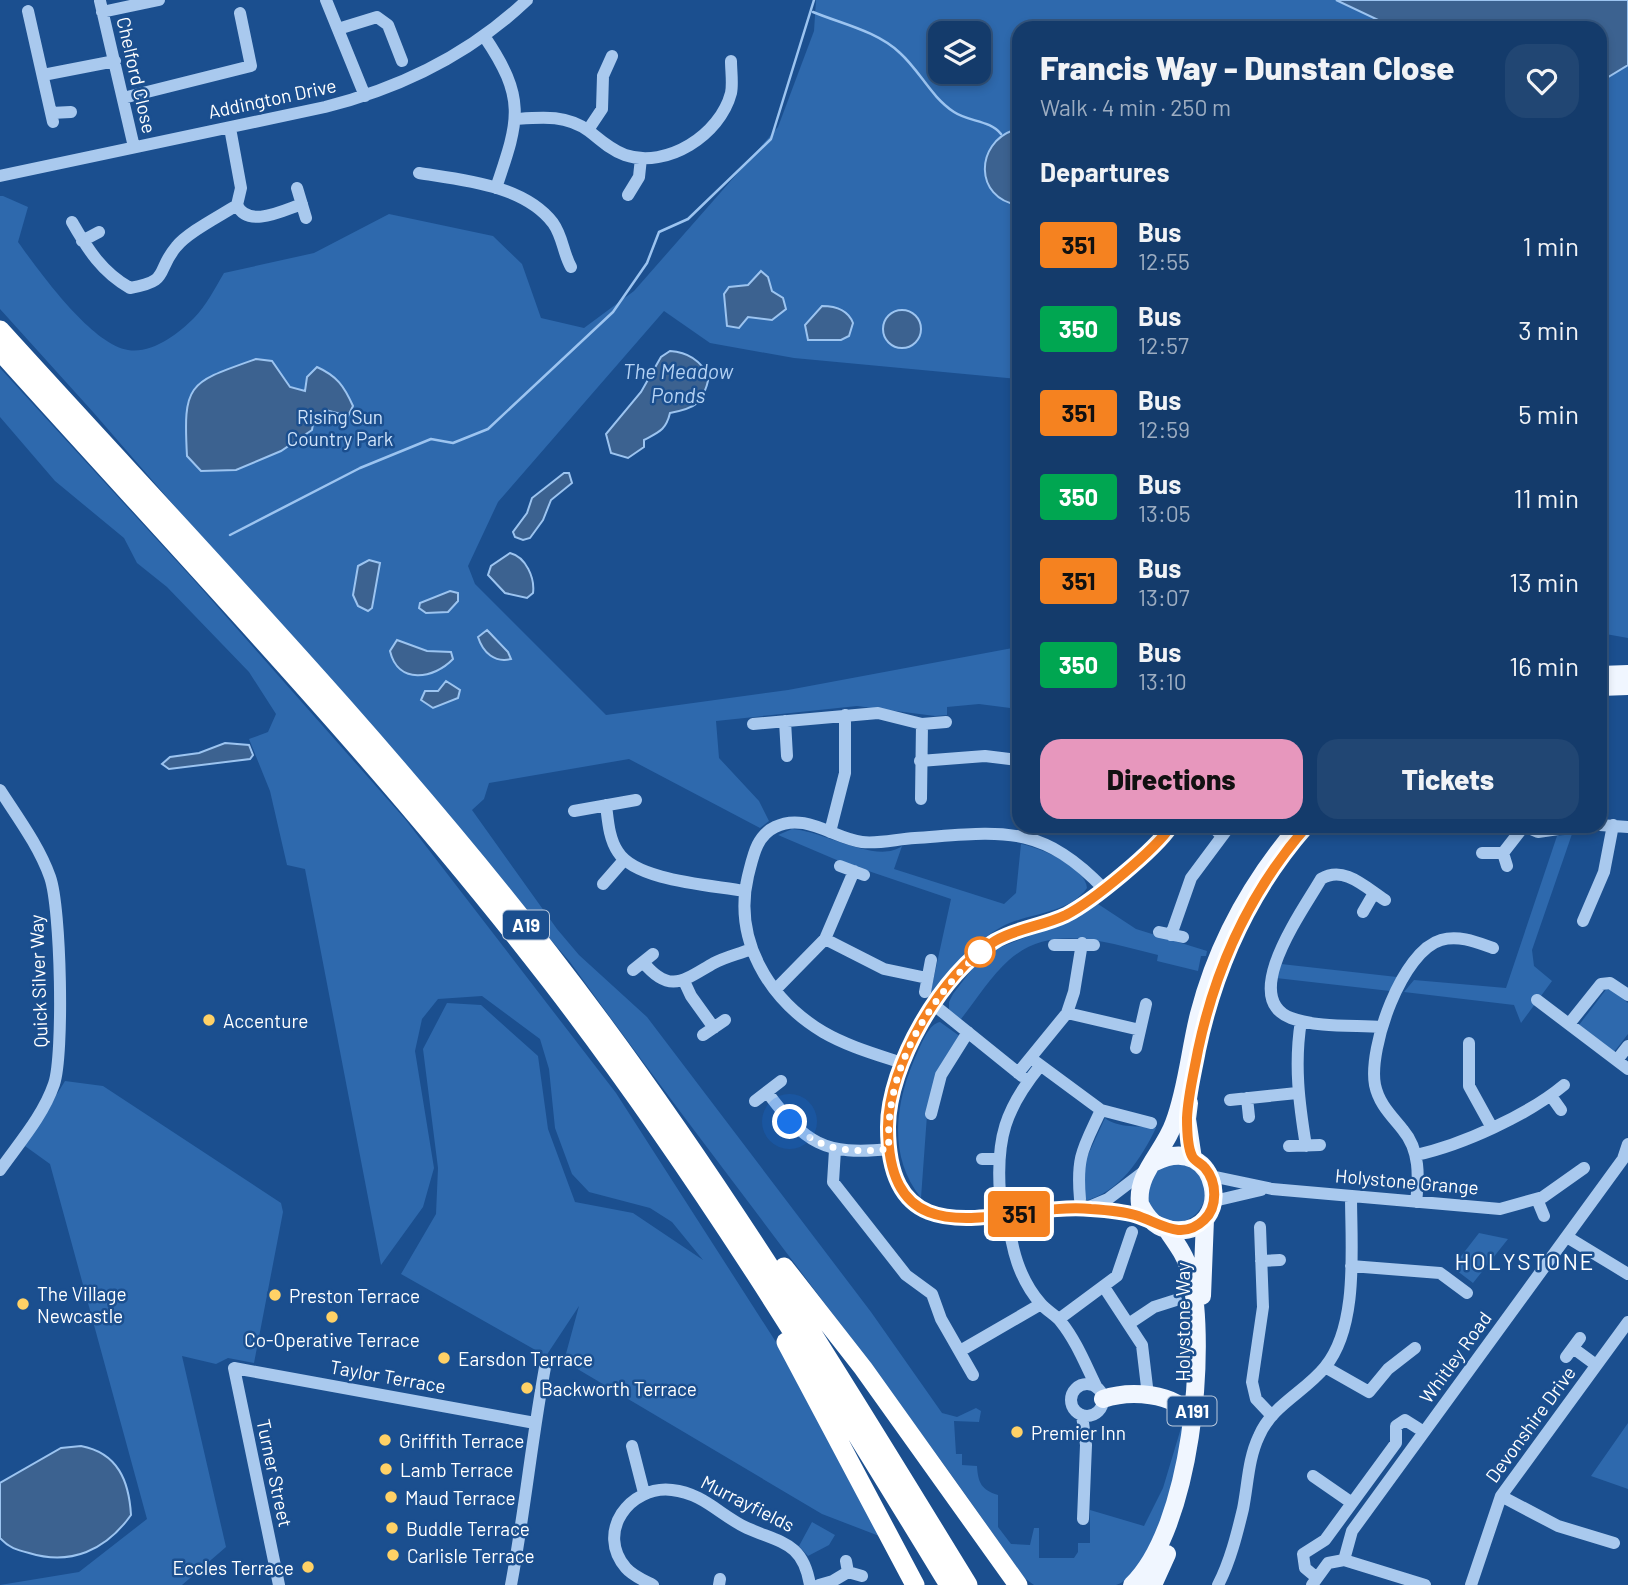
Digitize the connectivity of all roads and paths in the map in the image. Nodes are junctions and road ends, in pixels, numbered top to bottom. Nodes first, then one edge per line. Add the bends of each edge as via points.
1 (159, 0) edge
2 (326, 0) edge
3 (527, 0) edge
4 (101, 6) edge
5 (28, 10) dead end
6 (240, 13) dead end
7 (338, 29) junction
8 (484, 36) junction
9 (612, 56) dead end
10 (115, 61) junction
11 (402, 61) dead end
12 (731, 61) dead end
13 (43, 75) junction
14 (365, 96) junction
15 (124, 98) junction
16 (71, 112) dead end
17 (517, 119) junction
18 (230, 128) junction
19 (587, 130) junction
20 (134, 147) junction
21 (642, 158) junction
22 (419, 173) dead end
23 (0, 176) edge
24 (297, 188) dead end
25 (496, 188) junction
26 (628, 195) dead end
27 (302, 204) junction
28 (236, 205) junction
29 (306, 218) dead end
30 (72, 222) dead end
31 (99, 232) dead end
32 (82, 241) junction
33 (571, 267) dead end
34 (0, 330) edge
35 (0, 351) edge
36 (1628, 674) edge
37 (1607, 675) edge
38 (1628, 686) edge
39 (1607, 687) edge
40 (845, 715) junction
41 (785, 721) junction
42 (946, 722) dead end
43 (753, 724) dead end
44 (922, 724) junction
45 (788, 755) dead end
46 (1012, 758) edge
47 (920, 761) junction
48 (0, 790) edge
49 (920, 799) dead end
50 (636, 800) dead end
51 (606, 805) junction
52 (574, 811) dead end
53 (1607, 825) edge
54 (1613, 825) junction
55 (1628, 827) edge
56 (830, 832) junction
57 (1164, 833) edge
58 (1225, 833) edge
59 (1294, 833) edge
60 (1302, 833) edge
61 (1520, 833) edge
62 (1482, 853) dead end
63 (624, 860) junction
64 (840, 866) dead end
65 (603, 884) dead end
66 (1104, 889) junction
67 (744, 891) junction
68 (1589, 906) junction
69 (1363, 912) dead end
70 (1603, 912) dead end
71 (1583, 921) dead end
72 (1487, 930) dead end
73 (1171, 935) dead end
74 (825, 939) junction
75 (1054, 945) dead end
76 (751, 950) junction
77 (931, 960) dead end
78 (643, 962) dead end
79 (927, 978) junction
80 (684, 981) junction
81 (776, 989) junction
82 (925, 992) dead end
83 (1628, 995) edge
84 (1537, 1000) dead end
85 (1146, 1004) dead end
86 (934, 1005) junction
87 (1067, 1013) junction
88 (1301, 1021) junction
89 (1569, 1024) junction
90 (1382, 1027) junction
91 (714, 1028) dead end
92 (1140, 1030) junction
93 (968, 1032) junction
94 (1469, 1043) dead end
95 (1628, 1046) edge
96 (1136, 1048) dead end
97 (1617, 1060) junction
98 (1035, 1062) junction
99 (902, 1063) junction
100 (1628, 1069) edge
101 (1023, 1077) junction
102 (781, 1081) dead end
103 (1564, 1085) dead end
104 (767, 1092) junction
105 (1297, 1093) junction
106 (1551, 1096) junction
107 (1247, 1098) junction
108 (1230, 1100) dead end
109 (755, 1101) dead end
110 (1101, 1110) junction
111 (1561, 1110) dead end
112 (931, 1114) dead end
113 (1249, 1117) dead end
114 (1151, 1123) dead end
115 (1491, 1126) junction
116 (1628, 1144) edge
117 (1320, 1145) dead end
118 (1289, 1146) dead end
119 (1306, 1146) junction
120 (889, 1149) junction
121 (835, 1150) junction
122 (1416, 1155) junction
123 (1192, 1158) junction
124 (982, 1159) dead end
125 (998, 1159) junction
126 (1151, 1166) junction
127 (1584, 1168) dead end
128 (0, 1170) edge
129 (1211, 1176) junction
130 (1272, 1189) junction
131 (1000, 1194) dead end
132 (1351, 1196) junction
133 (1537, 1199) junction
134 (1214, 1200) junction
135 (1416, 1202) junction
136 (1083, 1203) junction
137 (736, 1212) junction
138 (1008, 1215) junction
139 (1544, 1216) dead end
140 (1205, 1219) junction
141 (1150, 1220) junction
142 (1260, 1227) dead end
143 (1167, 1230) junction
144 (1132, 1232) dead end
145 (1567, 1237) junction
146 (1280, 1260) dead end
147 (1261, 1261) junction
148 (1351, 1266) junction
149 (1628, 1274) edge
150 (764, 1285) junction
151 (1104, 1287) junction
152 (1448, 1299) dead end
153 (1176, 1300) dead end
154 (1041, 1304) junction
155 (1059, 1319) junction
156 (1628, 1322) edge
157 (1130, 1323) junction
158 (1415, 1348) dead end
159 (1573, 1348) dead end
160 (960, 1351) junction
161 (1082, 1358) junction
162 (546, 1362) dead end
163 (1596, 1365) junction
164 (1325, 1367) junction
165 (234, 1368) joint
166 (973, 1375) dead end
167 (1132, 1386) dead end
168 (1075, 1390) junction
169 (1099, 1400) junction
170 (1082, 1415) junction
171 (1272, 1416) junction
172 (1192, 1417) junction
173 (535, 1423) junction
174 (1424, 1432) junction
175 (1086, 1445) junction
176 (632, 1446) dead end
177 (1313, 1476) dead end
178 (644, 1493) junction
179 (1501, 1496) junction
180 (1352, 1503) junction
181 (1083, 1520) dead end
182 (1614, 1542) dead end
183 (1344, 1560) junction
184 (862, 1576) dead end
185 (1314, 1582) edge
186 (279, 1585) edge
187 (511, 1585) edge
188 (653, 1585) edge
189 (810, 1585) edge
190 (820, 1585) edge
191 (915, 1585) edge
192 (949, 1585) edge
193 (968, 1585) edge
194 (1018, 1585) edge
195 (1132, 1585) edge
196 (1153, 1585) edge
197 (1218, 1585) edge
198 (1425, 1585) edge
199 (1471, 1585) edge

1 - 4 street, Chelford Close
2 - 7 street
3 - 8 street, Addington Drive
4 - 10 street, Chelford Close
5 - 13 street
6 - 15 street via 251,66
7 - 11 street via 376,17 387,24
7 - 14 street
8 - 14 street, Addington Drive via 428,70
8 - 17 street via 506,72
9 - 19 street via 603,76 602,109
10 - 13 street
10 - 15 street, Chelford Close
12 - 21 street via 731,93 703,137 666,154
13 - 16 street via 52,118
14 - 18 street, Addington Drive
15 - 20 street, Chelford Close
17 - 19 street via 556,117
17 - 25 street
18 - 20 street, Addington Drive
18 - 28 street via 241,188
19 - 21 street via 625,155
20 - 23 street, Addington Drive
21 - 26 street via 639,177
22 - 25 street
24 - 27 street
25 - 33 street via 532,205 551,221
27 - 28 street via 263,217 247,214
27 - 29 street
28 - 32 street via 176,247 163,275 150,284 130,288 110,276
30 - 32 street
31 - 32 street
34 - 137 highway, A19 via 420,792 549,953
35 - 150 highway, A19 via 382,773 488,900 662,1131
36 - 37 main road
38 - 39 main road
40 - 41 street
40 - 44 street via 878,713
40 - 56 street via 845,773
41 - 43 street
41 - 45 street
42 - 44 street
44 - 47 street
46 - 47 street
47 - 49 street
48 - 128 street, Quick Silver Way via 51,879 57,919 60,1059 46,1101
50 - 51 street
51 - 52 street
51 - 63 street via 611,839
53 - 54 street
54 - 55 street
54 - 68 street via 1608,860
56 - 66 street via 871,842 977,834 1033,838 1078,862
56 - 67 street via 805,822 773,827 755,850
57 - 66 street
58 - 73 street via 1191,878
59 - 126 main road via 1255,885 1220,951 1200,1011 1175,1121
60 - 123 main road via 1259,888 1212,994 1192,1076 1187,1119
61 - 62 street via 1505,860
63 - 65 street
63 - 67 street via 644,872
64 - 74 street via 859,873
66 - 86 street via 1064,916 992,943 968,963
67 - 76 street via 744,923
68 - 70 street
68 - 71 street
69 - 88 street via 1380,897 1342,873 1321,879 1284,945 1269,988 1278,1009
72 - 90 street via 1488,946 1454,937 1425,948 1397,990
74 - 79 street via 884,969
74 - 81 street
75 - 87 street via 1088,944
76 - 80 street via 717,961
76 - 81 street
77 - 79 street
78 - 80 street via 663,980
79 - 82 street
80 - 91 street
81 - 99 street via 796,1012 826,1033
83 - 89 street via 1610,983 1601,984
84 - 89 street
85 - 92 street
86 - 93 street
86 - 99 street
87 - 92 street
87 - 98 street
88 - 90 street
88 - 105 street
89 - 97 street
90 - 122 street via 1373,1071 1376,1089
92 - 96 street
93 - 101 street
93 - 112 street via 941,1075
94 - 115 street via 1469,1086
95 - 97 street
97 - 100 street
98 - 101 street
98 - 110 street
99 - 120 street via 889,1110
101 - 125 street via 1003,1126
102 - 104 street
103 - 106 street
104 - 109 street
104 - 121 street via 800,1132
105 - 107 street
105 - 119 street
106 - 111 street
106 - 115 street
107 - 108 street
107 - 113 street
110 - 114 street
110 - 136 street via 1078,1163
115 - 122 street
116 - 145 street, Whitley Road via 1623,1159
117 - 119 street
118 - 119 street
120 - 121 street
120 - 138 street via 900,1185 922,1209 945,1219
121 - 160 street via 833,1182 902,1270 932,1294
122 - 135 street
123 - 126 main road via 1173,1155
123 - 129 main road
124 - 125 street
125 - 131 street
126 - 136 street via 1108,1199
126 - 141 main road via 1139,1192
127 - 133 street, Holystone Grange
129 - 130 street, Holystone Grange
129 - 134 main road
130 - 132 street, Holystone Grange
130 - 134 street, Holystone Grange
132 - 135 street, Holystone Grange
132 - 148 street
133 - 135 street, Holystone Grange via 1500,1209
133 - 139 street
134 - 140 main road, Holystone Way / A191
136 - 138 street
136 - 141 street
137 - 193 highway, A19
137 - 194 highway via 863,1368
138 - 154 street via 1014,1255
140 - 143 main road via 1180,1231
140 - 196 main road, Holystone Way / A191 via 1199,1438 1191,1480
141 - 143 main road, Holystone Way / A191
142 - 147 street
143 - 172 main road, Holystone Way / A191 via 1184,1256 1193,1290 1196,1381
144 - 151 street via 1120,1270
145 - 149 street
145 - 174 street, Whitley Road
146 - 147 street
147 - 171 street via 1263,1307 1252,1382 1256,1399
148 - 152 street via 1440,1273 1462,1289
148 - 164 street via 1343,1326
150 - 191 highway via 780,1330
150 - 192 highway, A19
151 - 155 street
151 - 157 street
153 - 157 street via 1154,1307
154 - 155 street
154 - 160 street
155 - 161 street
156 - 163 street, Devonshire Drive
157 - 167 street via 1142,1345 1153,1387
158 - 164 street via 1369,1392
159 - 163 street, Devonshire Drive
160 - 166 street
161 - 168 street
161 - 169 street
162 - 173 street
163 - 179 street, Devonshire Drive
164 - 171 street
165 - 173 street, Taylor Terrace
165 - 186 street, Turner Street
168 - 169 street via 1088,1384
168 - 170 street via 1072,1405
169 - 170 street
169 - 172 main road via 1124,1394 1168,1399
169 - 175 street
170 - 175 street
171 - 197 street via 1252,1452 1243,1508
172 - 195 main road, Holystone Way / A191 via 1185,1471 1161,1543
173 - 187 street
174 - 180 street via 1412,1422 1400,1423 1396,1443
174 - 183 street, Whitley Road via 1352,1531
175 - 181 street
176 - 178 street via 641,1459
177 - 180 street
178 - 188 street via 621,1512 615,1545 625,1567
178 - 189 street, Murrayfields via 664,1489 692,1494 744,1527 783,1541 803,1562
179 - 182 street via 1558,1526
179 - 199 street, Devonshire Drive
180 - 185 street via 1325,1540 1303,1554
183 - 185 street via 1328,1563
183 - 198 street
184 - 190 street via 847,1566 833,1581

